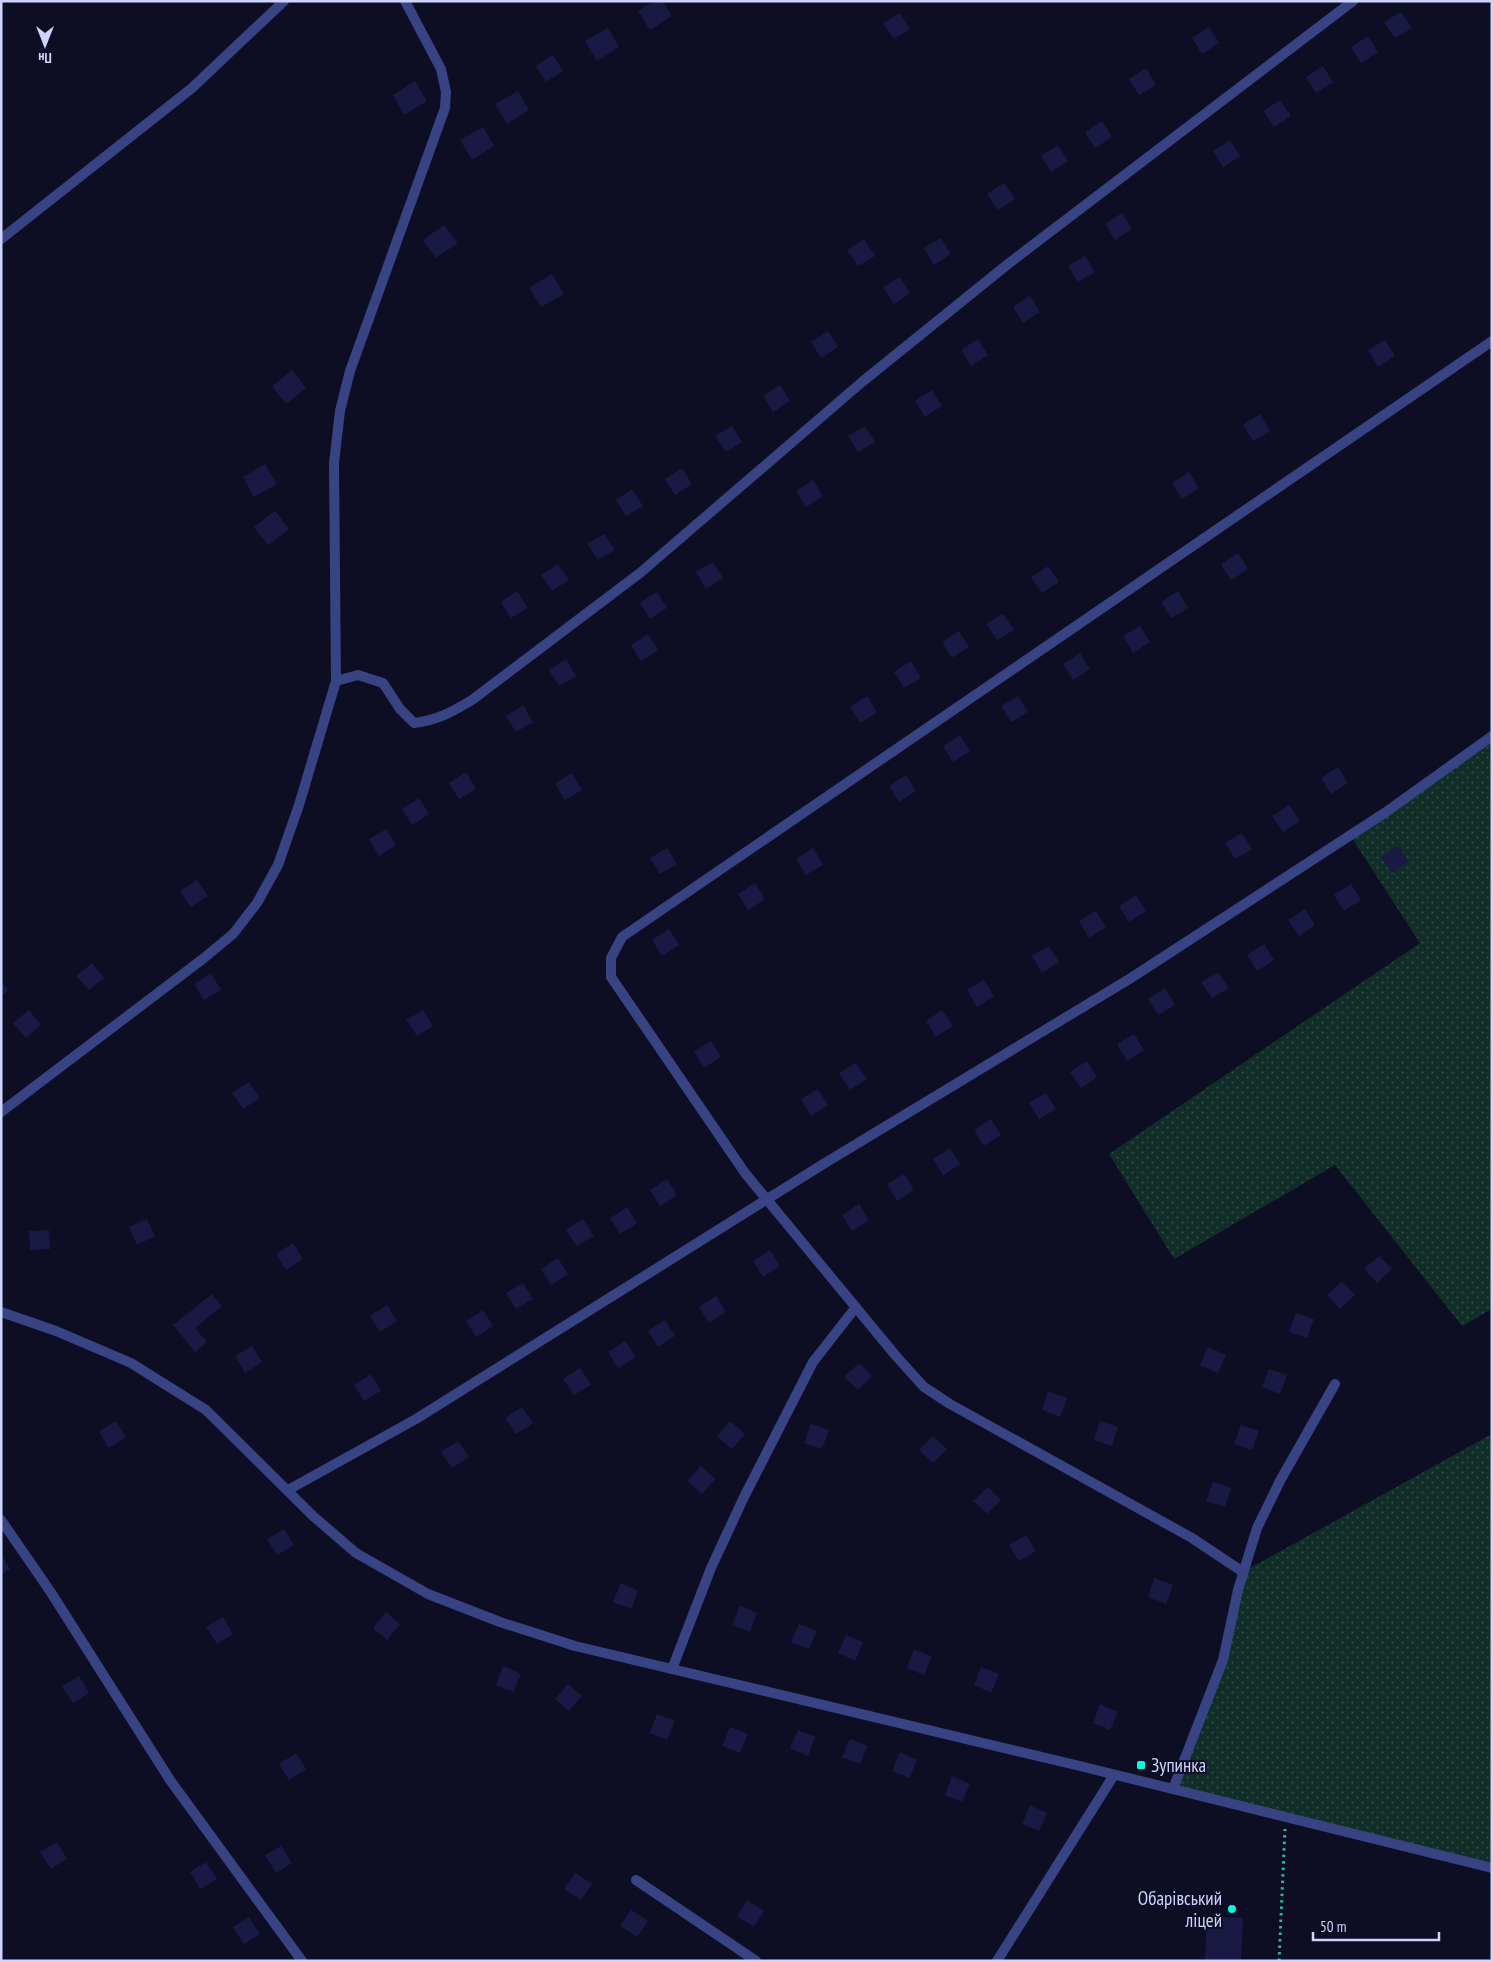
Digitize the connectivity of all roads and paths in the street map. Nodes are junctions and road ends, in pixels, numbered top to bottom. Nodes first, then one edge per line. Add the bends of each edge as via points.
1 (284, 1) edge
2 (405, 1) edge
3 (1353, 1) edge
4 (1, 239) edge
5 (1492, 340) edge
6 (336, 681) junction
7 (1492, 736) edge
8 (1, 1112) edge
9 (767, 1200) junction
10 (856, 1307) junction
11 (1, 1312) edge
12 (1335, 1384) dead end
13 (288, 1490) junction
14 (1, 1520) edge
15 (1244, 1572) junction
16 (672, 1669) junction
17 (1114, 1774) junction
18 (1173, 1789) junction
19 (1285, 1816) junction
20 (1492, 1868) edge
21 (636, 1880) dead end
22 (302, 1961) edge
23 (756, 1961) edge
24 (996, 1961) edge
25 (1279, 1961) edge

1 - 4 street via 192,88
2 - 6 street via 441,69 446,92 445,108 350,372 340,411 334,463
3 - 6 street via 1008,264 862,382 640,573 472,700 432,721 414,723 383,683 358,675
5 - 9 street via 622,936 612,958 612,977 745,1173
6 - 8 street via 302,797 278,865 258,903 233,934 204,958
7 - 9 street via 1386,812 1130,978
9 - 10 street
9 - 13 street via 416,1419
10 - 15 street via 924,1387 1192,1538
10 - 16 street via 814,1362 744,1497 711,1568
11 - 13 street via 131,1363 206,1410
12 - 15 street via 1257,1528
13 - 16 street via 356,1553 428,1594 575,1646
14 - 22 street via 170,1780
15 - 18 street via 1223,1660
16 - 17 street
17 - 18 street
17 - 24 street
18 - 19 street
19 - 20 street
19 - 25 path
21 - 23 street

